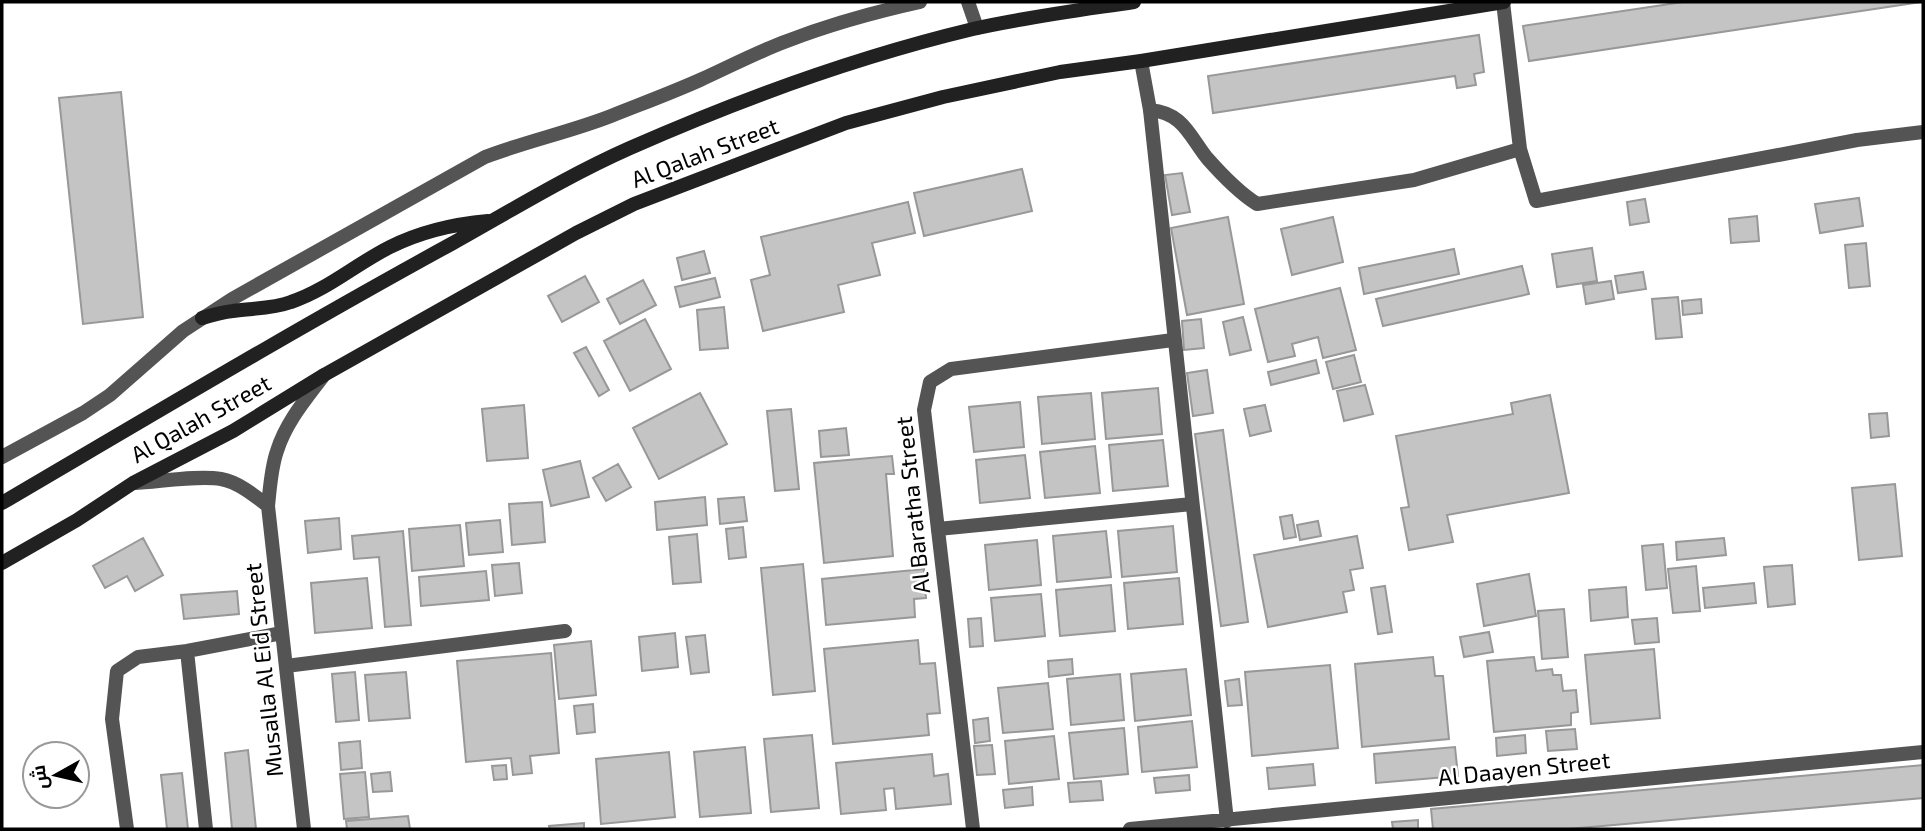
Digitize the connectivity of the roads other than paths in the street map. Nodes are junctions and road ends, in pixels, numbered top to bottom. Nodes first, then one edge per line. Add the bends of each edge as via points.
1 (920, 2) edge
2 (968, 2) edge
3 (1134, 2) edge
4 (1504, 2) edge
5 (977, 28) junction
6 (1141, 61) junction
7 (1150, 110) junction
8 (1923, 132) edge
9 (1520, 149) junction
10 (492, 221) junction
11 (202, 318) junction
12 (1173, 340) junction
13 (324, 375) junction
14 (3, 455) edge
15 (133, 483) junction
16 (2, 503) edge
17 (1192, 504) junction
18 (268, 506) junction
19 (938, 529) junction
20 (2, 564) edge
21 (565, 631) dead end
22 (282, 633) junction
23 (187, 651) junction
24 (286, 666) junction
25 (1923, 752) edge
26 (1227, 821) junction
27 (127, 829) edge
28 (206, 829) edge
29 (304, 829) edge
30 (973, 829) edge
31 (1130, 829) edge

1 - 11 street via 799,37 610,117 485,157
2 - 5 street
3 - 5 main road, Al Qalah Street
4 - 6 main road, Al Qalah Street
4 - 9 street
5 - 10 main road, Al Qalah Street via 898,48 718,111 557,183
6 - 7 street
6 - 13 main road, Al Qalah Street via 1060,72 846,124 646,199 576,233
7 - 9 street via 1163,111 1182,123 1241,194 1257,204 1414,180
7 - 12 street
8 - 9 street via 1536,201
10 - 11 main road via 450,226 409,239 290,303
10 - 16 main road, Al Qalah Street
11 - 14 street via 110,395
12 - 17 street
12 - 19 street, Al Baratha Street via 951,369 930,382 924,410
13 - 15 main road, Al Qalah Street via 233,431
13 - 18 street, Musalla Al Eid Street via 281,440
15 - 18 street via 220,479 235,483
15 - 20 main road, Al Qalah Street
17 - 19 street
17 - 26 street
18 - 22 street, Musalla Al Eid Street
19 - 30 street, Al Baratha Street
21 - 24 street
22 - 23 street
22 - 24 street, Musalla Al Eid Street
23 - 27 street via 138,657 117,671 112,719
23 - 28 street
24 - 29 street, Musalla Al Eid Street
25 - 26 street, Al Daayen Street
26 - 31 street, Al Daayen Street

